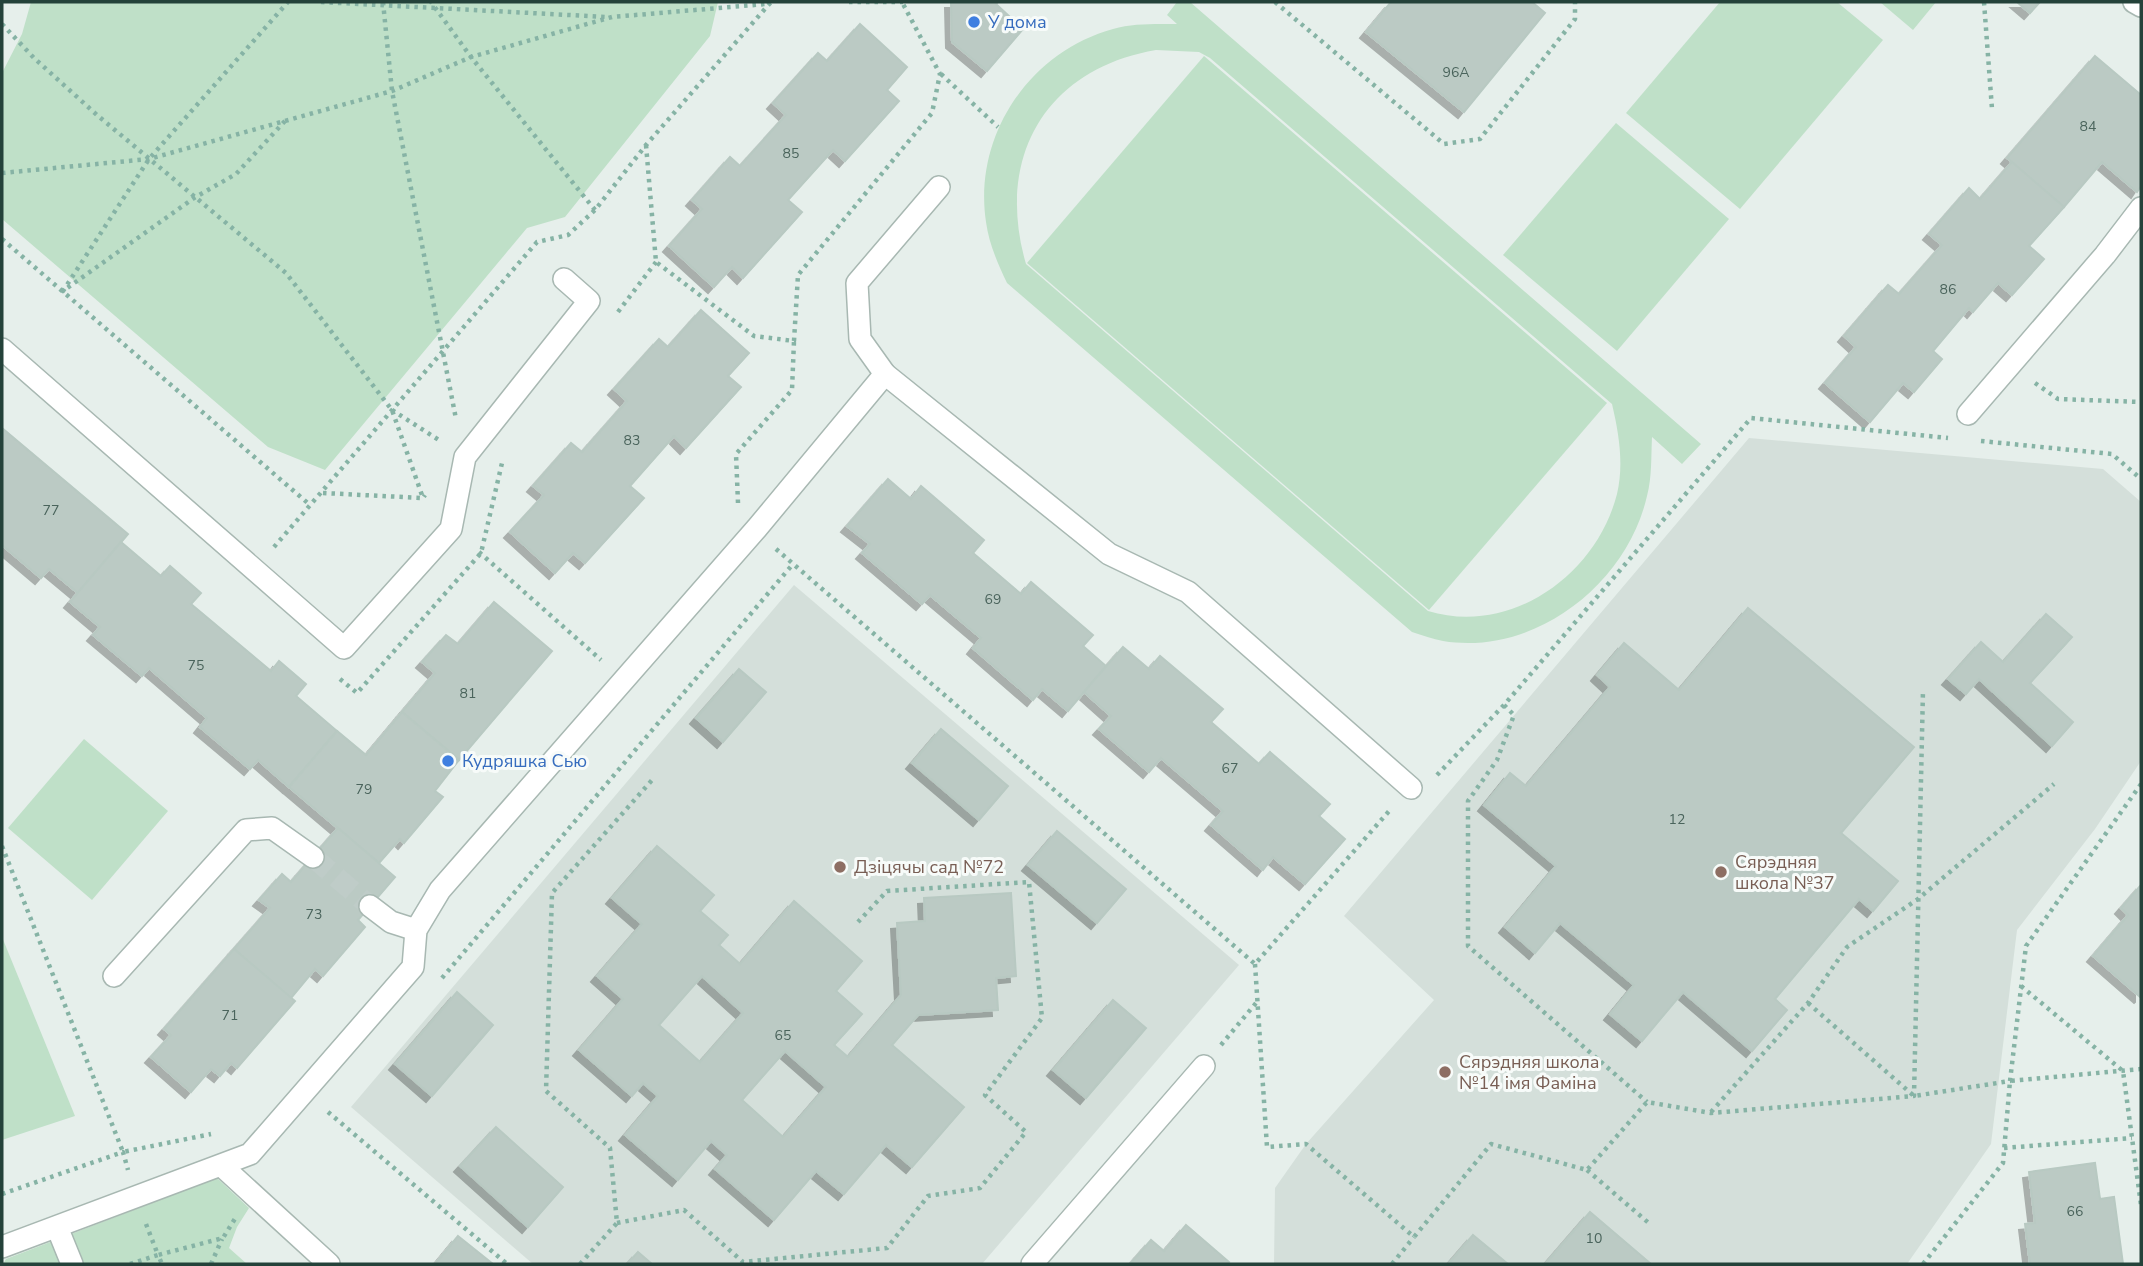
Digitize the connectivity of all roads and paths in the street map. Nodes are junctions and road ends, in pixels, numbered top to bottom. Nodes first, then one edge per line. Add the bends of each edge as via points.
1 (288, 2) edge
2 (321, 2) edge
3 (384, 2) edge
4 (849, 2) edge
5 (903, 2) edge
6 (1275, 2) edge
7 (1575, 2) edge
8 (1984, 2) edge
9 (2134, 2) edge
10 (769, 3) edge
11 (433, 4) edge
12 (2141, 6) edge
13 (612, 17) junction
14 (2, 24) edge
15 (471, 57) junction
16 (940, 74) junction
17 (392, 91) junction
18 (1992, 109) dead end
19 (285, 121) junction
20 (998, 127) dead end
21 (646, 145) junction
22 (149, 159) junction
23 (2, 173) edge
24 (939, 187) dead end
25 (194, 198) junction
26 (2141, 208) edge
27 (595, 210) junction
28 (2, 239) edge
29 (564, 279) dead end
30 (63, 291) junction
31 (2, 349) edge
32 (441, 354) junction
33 (2010, 365) junction
34 (885, 374) junction
35 (2141, 402) edge
36 (392, 410) junction
37 (1969, 414) dead end
38 (1961, 439) dead end
39 (1975, 440) dead end
40 (465, 457) junction
41 (2138, 474) edge
42 (2141, 479) edge
43 (322, 493) junction
44 (423, 498) junction
45 (310, 505) junction
46 (757, 528) junction
47 (451, 529) junction
48 (793, 564) junction
49 (253, 569) junction
50 (607, 665) dead end
51 (1923, 690) dead end
52 (1504, 705) junction
53 (653, 779) dead end
54 (2054, 784) dead end
55 (2141, 784) edge
56 (1411, 788) junction
57 (2, 846) edge
58 (313, 857) tunnel mouth
59 (1918, 899) junction
60 (370, 906) tunnel mouth
61 (858, 922) dead end
62 (416, 930) junction
63 (1255, 964) junction
64 (114, 976) dead end
65 (2021, 986) junction
66 (434, 987) dead end
67 (1256, 1002) junction
68 (1808, 1003) junction
69 (1204, 1066) joint
70 (2141, 1069) edge
71 (2123, 1071) junction
72 (2010, 1081) junction
73 (1914, 1096) junction
74 (337, 1101) dead end
75 (1647, 1102) junction
76 (328, 1112) junction
77 (1711, 1112) junction
78 (318, 1121) dead end
79 (2132, 1138) junction
80 (2004, 1148) junction
81 (123, 1152) dead end
82 (223, 1167) junction
83 (1587, 1170) junction
84 (2139, 1178) edge
85 (251, 1191) junction
86 (2141, 1205) edge
87 (617, 1223) junction
88 (1651, 1226) dead end
89 (57, 1227) junction
90 (1414, 1237) junction
91 (223, 1238) junction
92 (2, 1247) edge
93 (158, 1255) junction
94 (72, 1264) edge
95 (130, 1264) edge
96 (162, 1264) edge
97 (211, 1264) edge
98 (329, 1264) edge
99 (507, 1264) edge
100 (580, 1264) edge
101 (1032, 1264) edge
102 (1392, 1264) edge
103 (1923, 1264) edge

1 - 22 path
2 - 3 path
3 - 11 path
3 - 17 path
4 - 5 path
5 - 16 path
6 - 7 path via 1444,144 1480,139 1575,19
8 - 18 path
9 - 12 lane
10 - 13 path
10 - 21 path
11 - 13 path
11 - 15 path
13 - 15 path
14 - 22 path
15 - 17 path
15 - 27 path
16 - 20 path
16 - 21 path via 932,113 798,275 793,341 754,336 656,262
17 - 19 path
17 - 32 path
19 - 22 path
19 - 25 path via 236,174
21 - 27 path
22 - 23 path
22 - 25 path
22 - 30 path
24 - 34 lane via 857,283 860,339
25 - 30 path
25 - 36 path via 286,273
26 - 33 lane
27 - 32 path via 568,235 537,242
28 - 30 path
29 - 40 lane via 589,301
30 - 45 path
31 - 49 lane
32 - 36 path
32 - 40 path
33 - 35 path via 2058,399
33 - 37 lane
34 - 46 lane
34 - 56 lane via 1109,554 1188,592
36 - 40 path
36 - 43 path
36 - 44 path
38 - 52 path via 1751,418
39 - 41 path via 2112,454
40 - 44 path
40 - 47 lane
41 - 42 path
43 - 44 path
43 - 45 path
44 - 47 path
45 - 49 path
46 - 48 path
46 - 62 lane via 440,890
47 - 49 lane via 344,648
47 - 50 path
48 - 63 path
48 - 66 path
51 - 59 path
52 - 56 path via 1436,776
52 - 75 path via 1514,715 1497,760 1468,801 1468,946
53 - 87 path via 552,893 546,1091 610,1148
54 - 59 path
55 - 65 path via 2026,946
56 - 63 path
57 - 81 path
58 - 64 lane via 272,828 246,830
59 - 68 path via 1847,947
59 - 73 path
60 - 62 lane via 391,922
61 - 87 path via 887,891 1029,882 1042,1018 985,1095 1026,1132 980,1188 928,1196 887,1248 743,1262 684,1210
62 - 82 lane via 413,967 250,1154
63 - 67 path
65 - 71 path
65 - 72 path
67 - 69 path
67 - 90 path via 1266,1147 1306,1144
68 - 73 path
68 - 77 path
69 - 101 lane
70 - 71 path
71 - 72 path
71 - 79 path
72 - 73 path
72 - 80 path
73 - 77 path
74 - 76 path
75 - 77 path
75 - 83 path
76 - 78 path
76 - 99 path
79 - 80 path
79 - 84 path
80 - 103 path via 2003,1163
82 - 85 lane
82 - 89 lane
83 - 88 path
83 - 90 path via 1491,1144
84 - 86 path
85 - 91 path
85 - 98 lane
87 - 100 path
89 - 92 lane
89 - 94 lane
90 - 102 path
91 - 93 path
91 - 97 path
93 - 95 path
93 - 96 path

